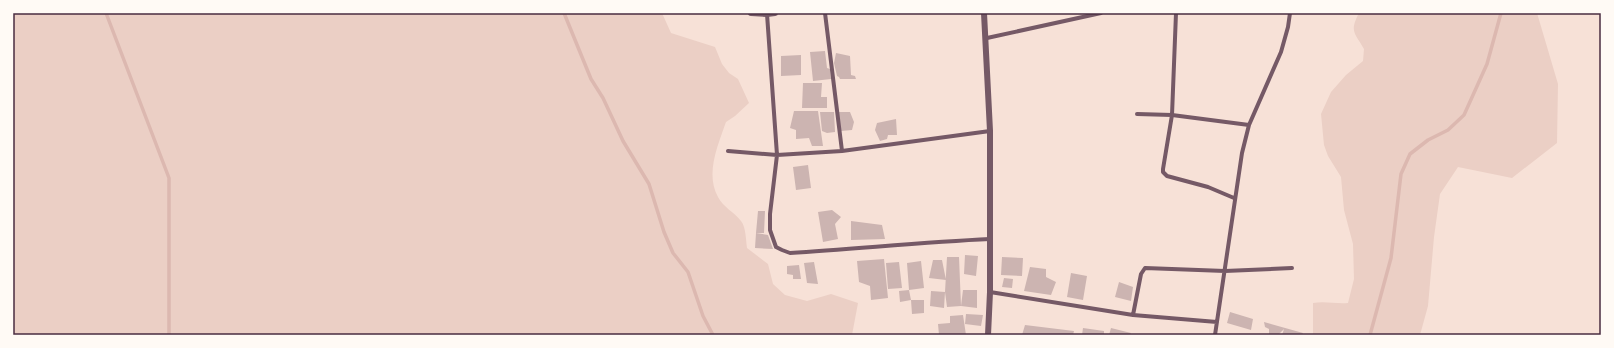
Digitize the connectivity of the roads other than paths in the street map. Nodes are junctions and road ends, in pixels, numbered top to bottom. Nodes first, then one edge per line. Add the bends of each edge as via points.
1 (751, 13) edge
2 (775, 13) edge
3 (825, 13) edge
4 (984, 13) edge
5 (1101, 13) edge
6 (1176, 13) edge
7 (1290, 13) edge
8 (767, 14) junction
9 (987, 38) junction
10 (1137, 114) dead end
11 (1172, 115) junction
12 (1249, 125) junction
13 (990, 131) junction
14 (728, 151) dead end
15 (842, 151) junction
16 (777, 155) junction
17 (1234, 198) junction
18 (990, 239) junction
19 (1292, 268) dead end
20 (1225, 271) junction
21 (990, 292) junction
22 (1133, 315) junction
23 (1217, 322) junction
24 (988, 335) edge
25 (1215, 335) edge

1 - 8 street
2 - 8 street
3 - 15 street
4 - 9 street
5 - 9 street
6 - 11 street
7 - 12 street via 1281,52
8 - 16 street
9 - 13 street
10 - 11 street
11 - 12 street
11 - 17 street via 1163,172 1167,176 1208,187
12 - 17 street
13 - 15 street
13 - 18 street
14 - 16 street
15 - 16 street
16 - 18 street via 770,230 776,247 782,250 790,253 853,250
17 - 20 street
18 - 21 street
19 - 20 street
20 - 22 street via 1145,268 1141,274
20 - 23 street
21 - 22 street
21 - 24 street
22 - 23 street
23 - 25 street

